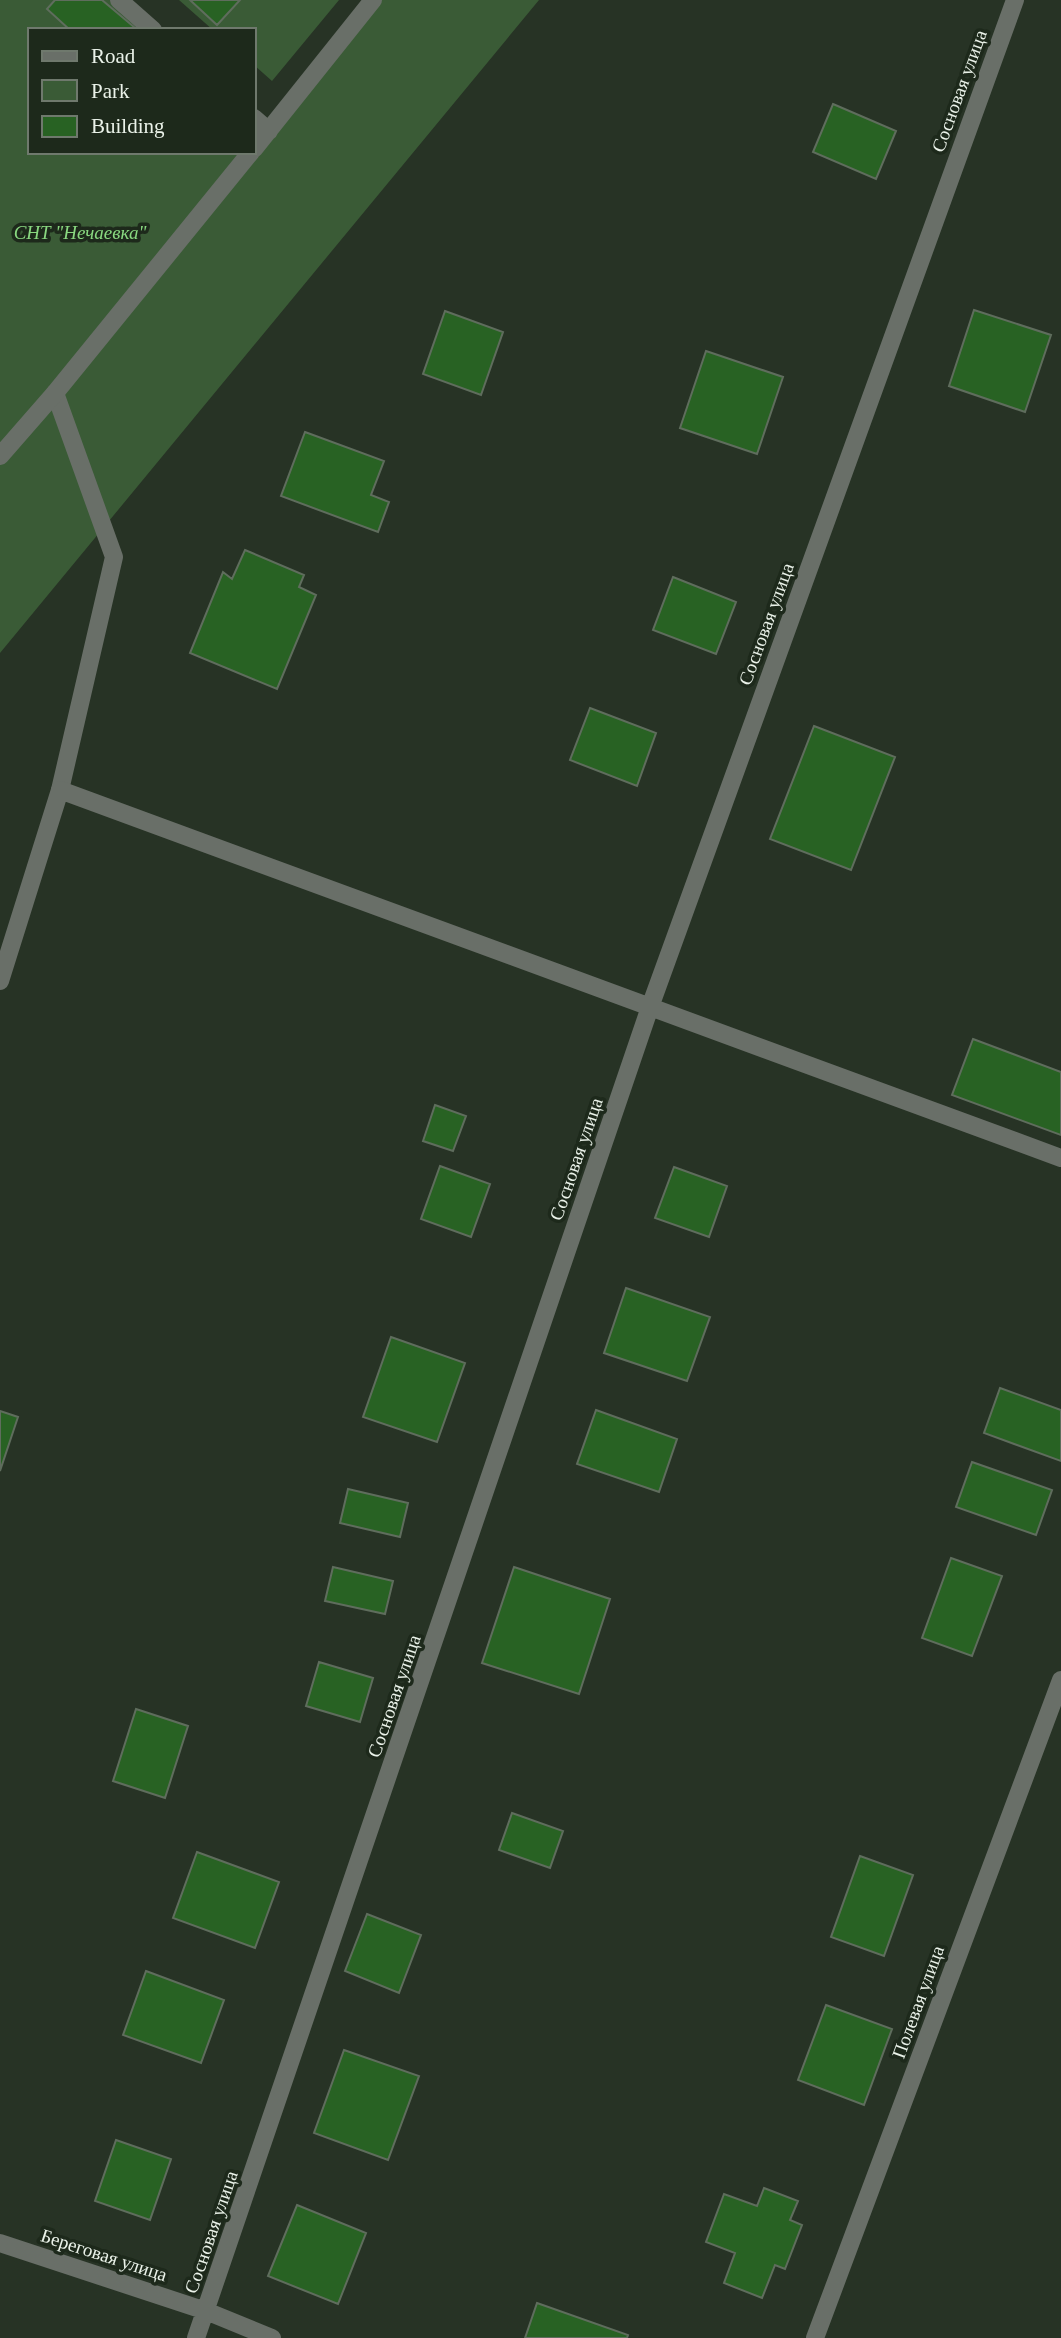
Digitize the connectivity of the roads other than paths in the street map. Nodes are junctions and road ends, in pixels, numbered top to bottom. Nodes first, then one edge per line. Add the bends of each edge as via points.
1 (120, 0) edge
2 (373, 0) edge
3 (1015, 0) edge
4 (151, 28) edge
5 (256, 120) edge
6 (269, 131) junction
7 (256, 147) edge
8 (251, 154) edge
9 (55, 393) junction
10 (0, 456) edge
11 (60, 790) junction
12 (0, 981) edge
13 (650, 1007) junction
14 (1061, 1158) edge
15 (1061, 1680) edge
16 (0, 2243) edge
17 (206, 2311) junction
18 (196, 2338) edge
19 (272, 2338) edge
20 (815, 2338) edge

1 - 4 street
2 - 6 street
3 - 13 street, Сосновая улица
5 - 6 street
6 - 7 street
8 - 9 street
9 - 10 street
9 - 11 street via 114,557
11 - 12 street
11 - 13 street
13 - 14 street
13 - 17 street, Сосновая улица
15 - 20 street, Полевая улица
16 - 17 street, Береговая улица
17 - 18 street, Сосновая улица
17 - 19 street, Береговая улица

